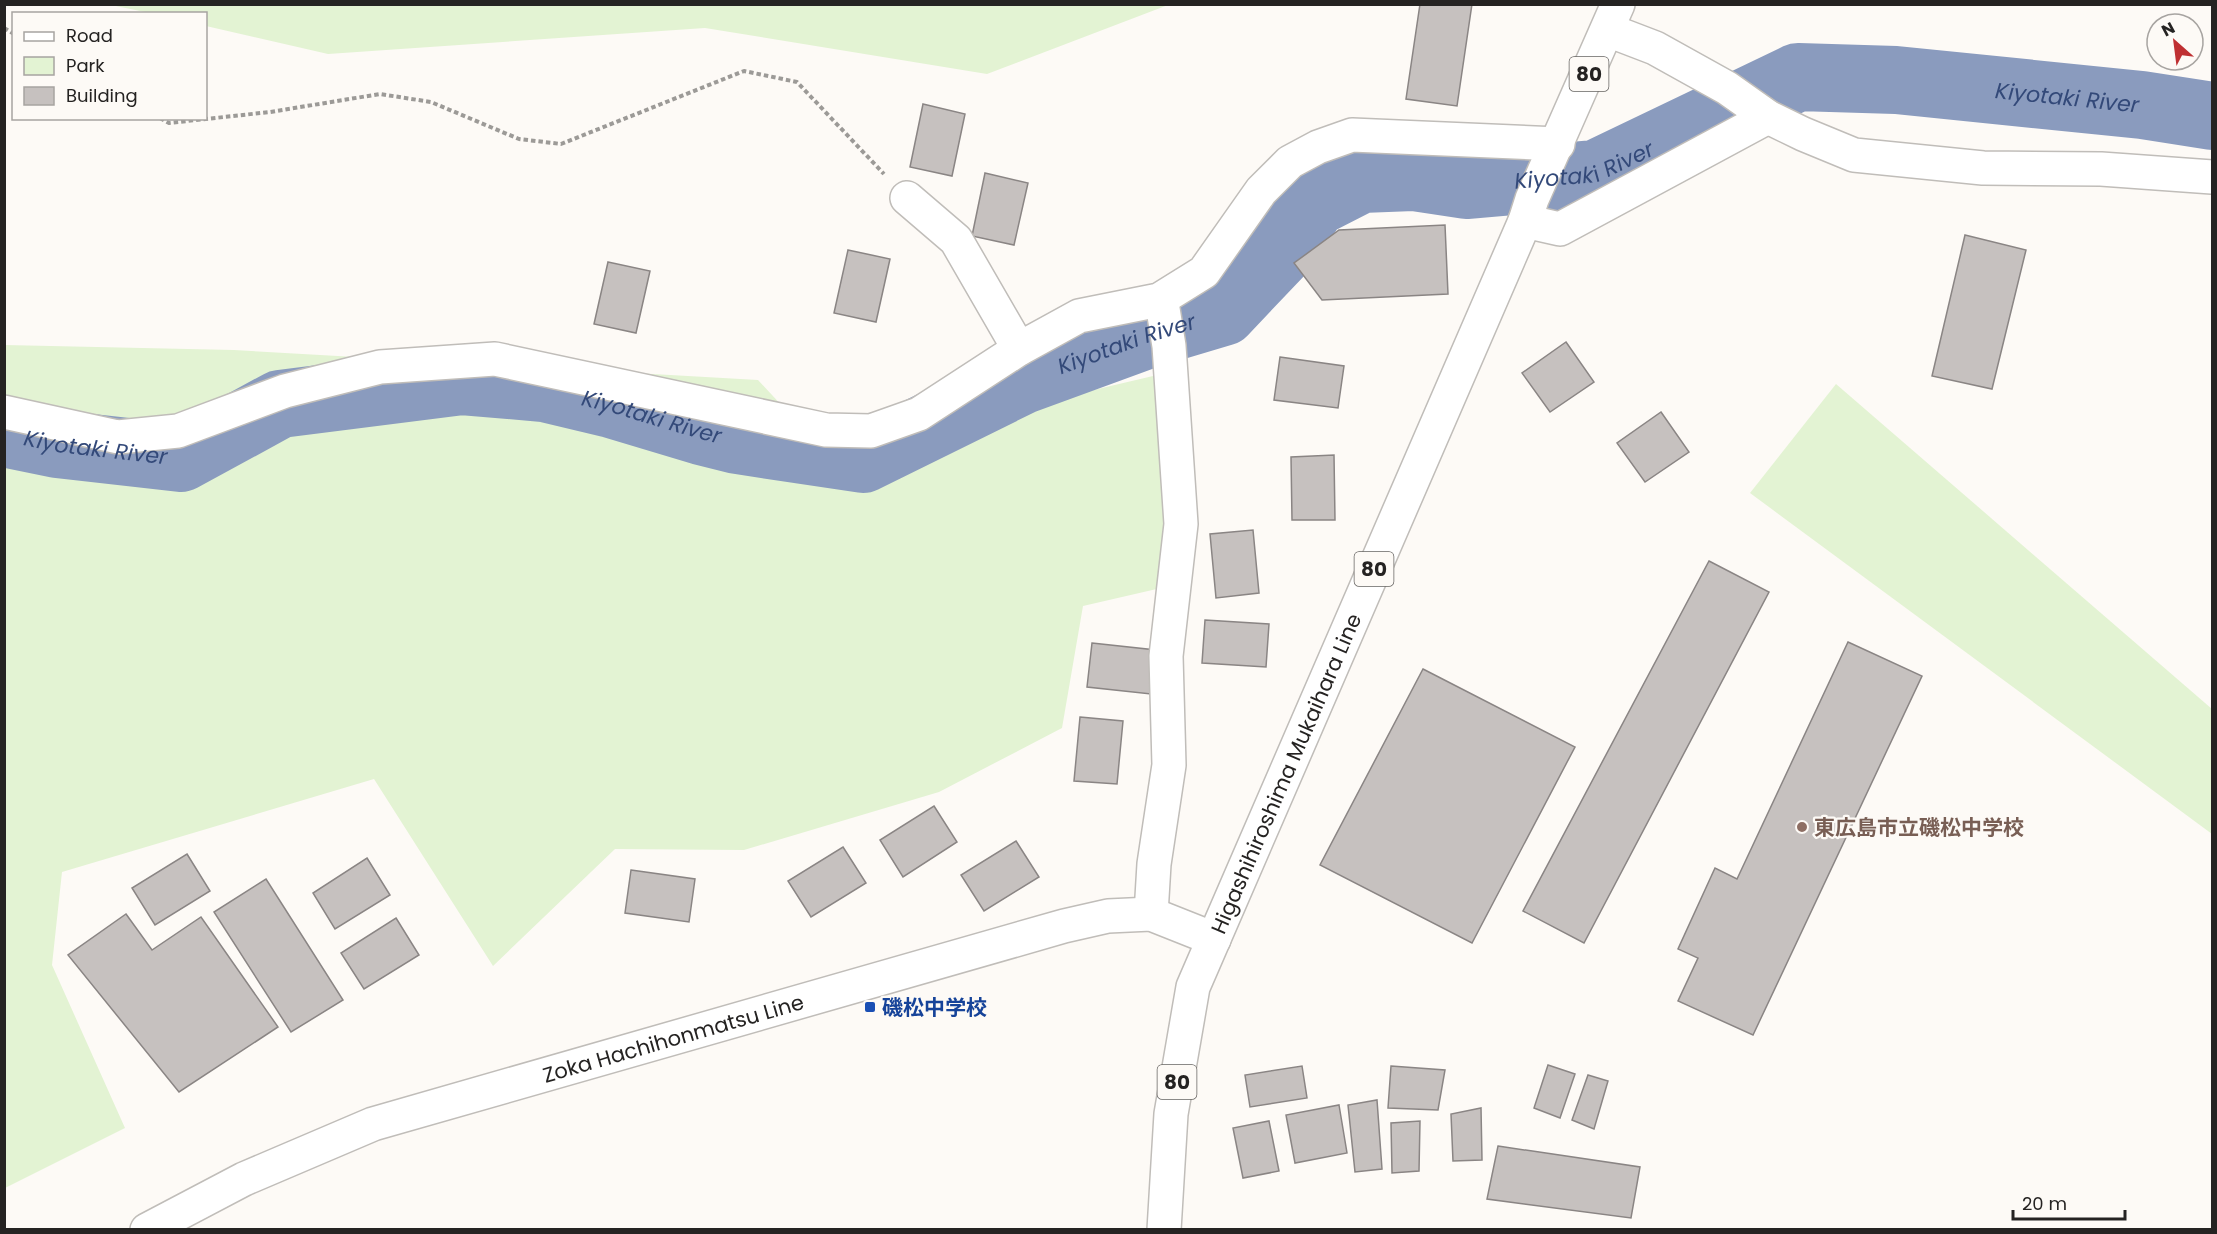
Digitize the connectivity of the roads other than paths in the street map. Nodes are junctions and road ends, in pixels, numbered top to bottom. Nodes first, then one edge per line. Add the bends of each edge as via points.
1 (1613, 17) edge
2 (1768, 117) junction
3 (1558, 144) junction
4 (2212, 177) edge
5 (907, 198) road end
6 (1528, 210) junction
7 (1161, 304) junction
8 (1019, 349) junction
9 (4, 412) edge
10 (1151, 914) junction
11 (1214, 939) junction
12 (147, 1230) edge
13 (1164, 1230) edge

1 - 2 street via 1655,48 1727,88
1 - 3 street, Higashihiroshima Mukaihara Line / 80
2 - 4 street via 1854,154 1983,168 2101,169
2 - 6 street via 1560,229
3 - 6 street, Higashihiroshima Mukaihara Line / 80
3 - 7 street via 1352,135 1318,147 1290,162 1261,191 1204,272
5 - 8 street via 956,240
6 - 11 street, Higashihiroshima Mukaihara Line / 80
7 - 8 street via 1079,316
7 - 10 street via 1168,346 1181,524 1166,656 1169,765 1154,864
8 - 9 street via 919,414 871,431 826,430 495,359 380,367 285,391 177,431 118,437
10 - 11 street, Zoka Hachihonmatsu Line
10 - 12 street, Zoka Hachihonmatsu Line via 1108,916 1064,926 373,1124 244,1179
11 - 13 street, Higashihiroshima Mukaihara Line / 80 via 1193,987 1171,1114

